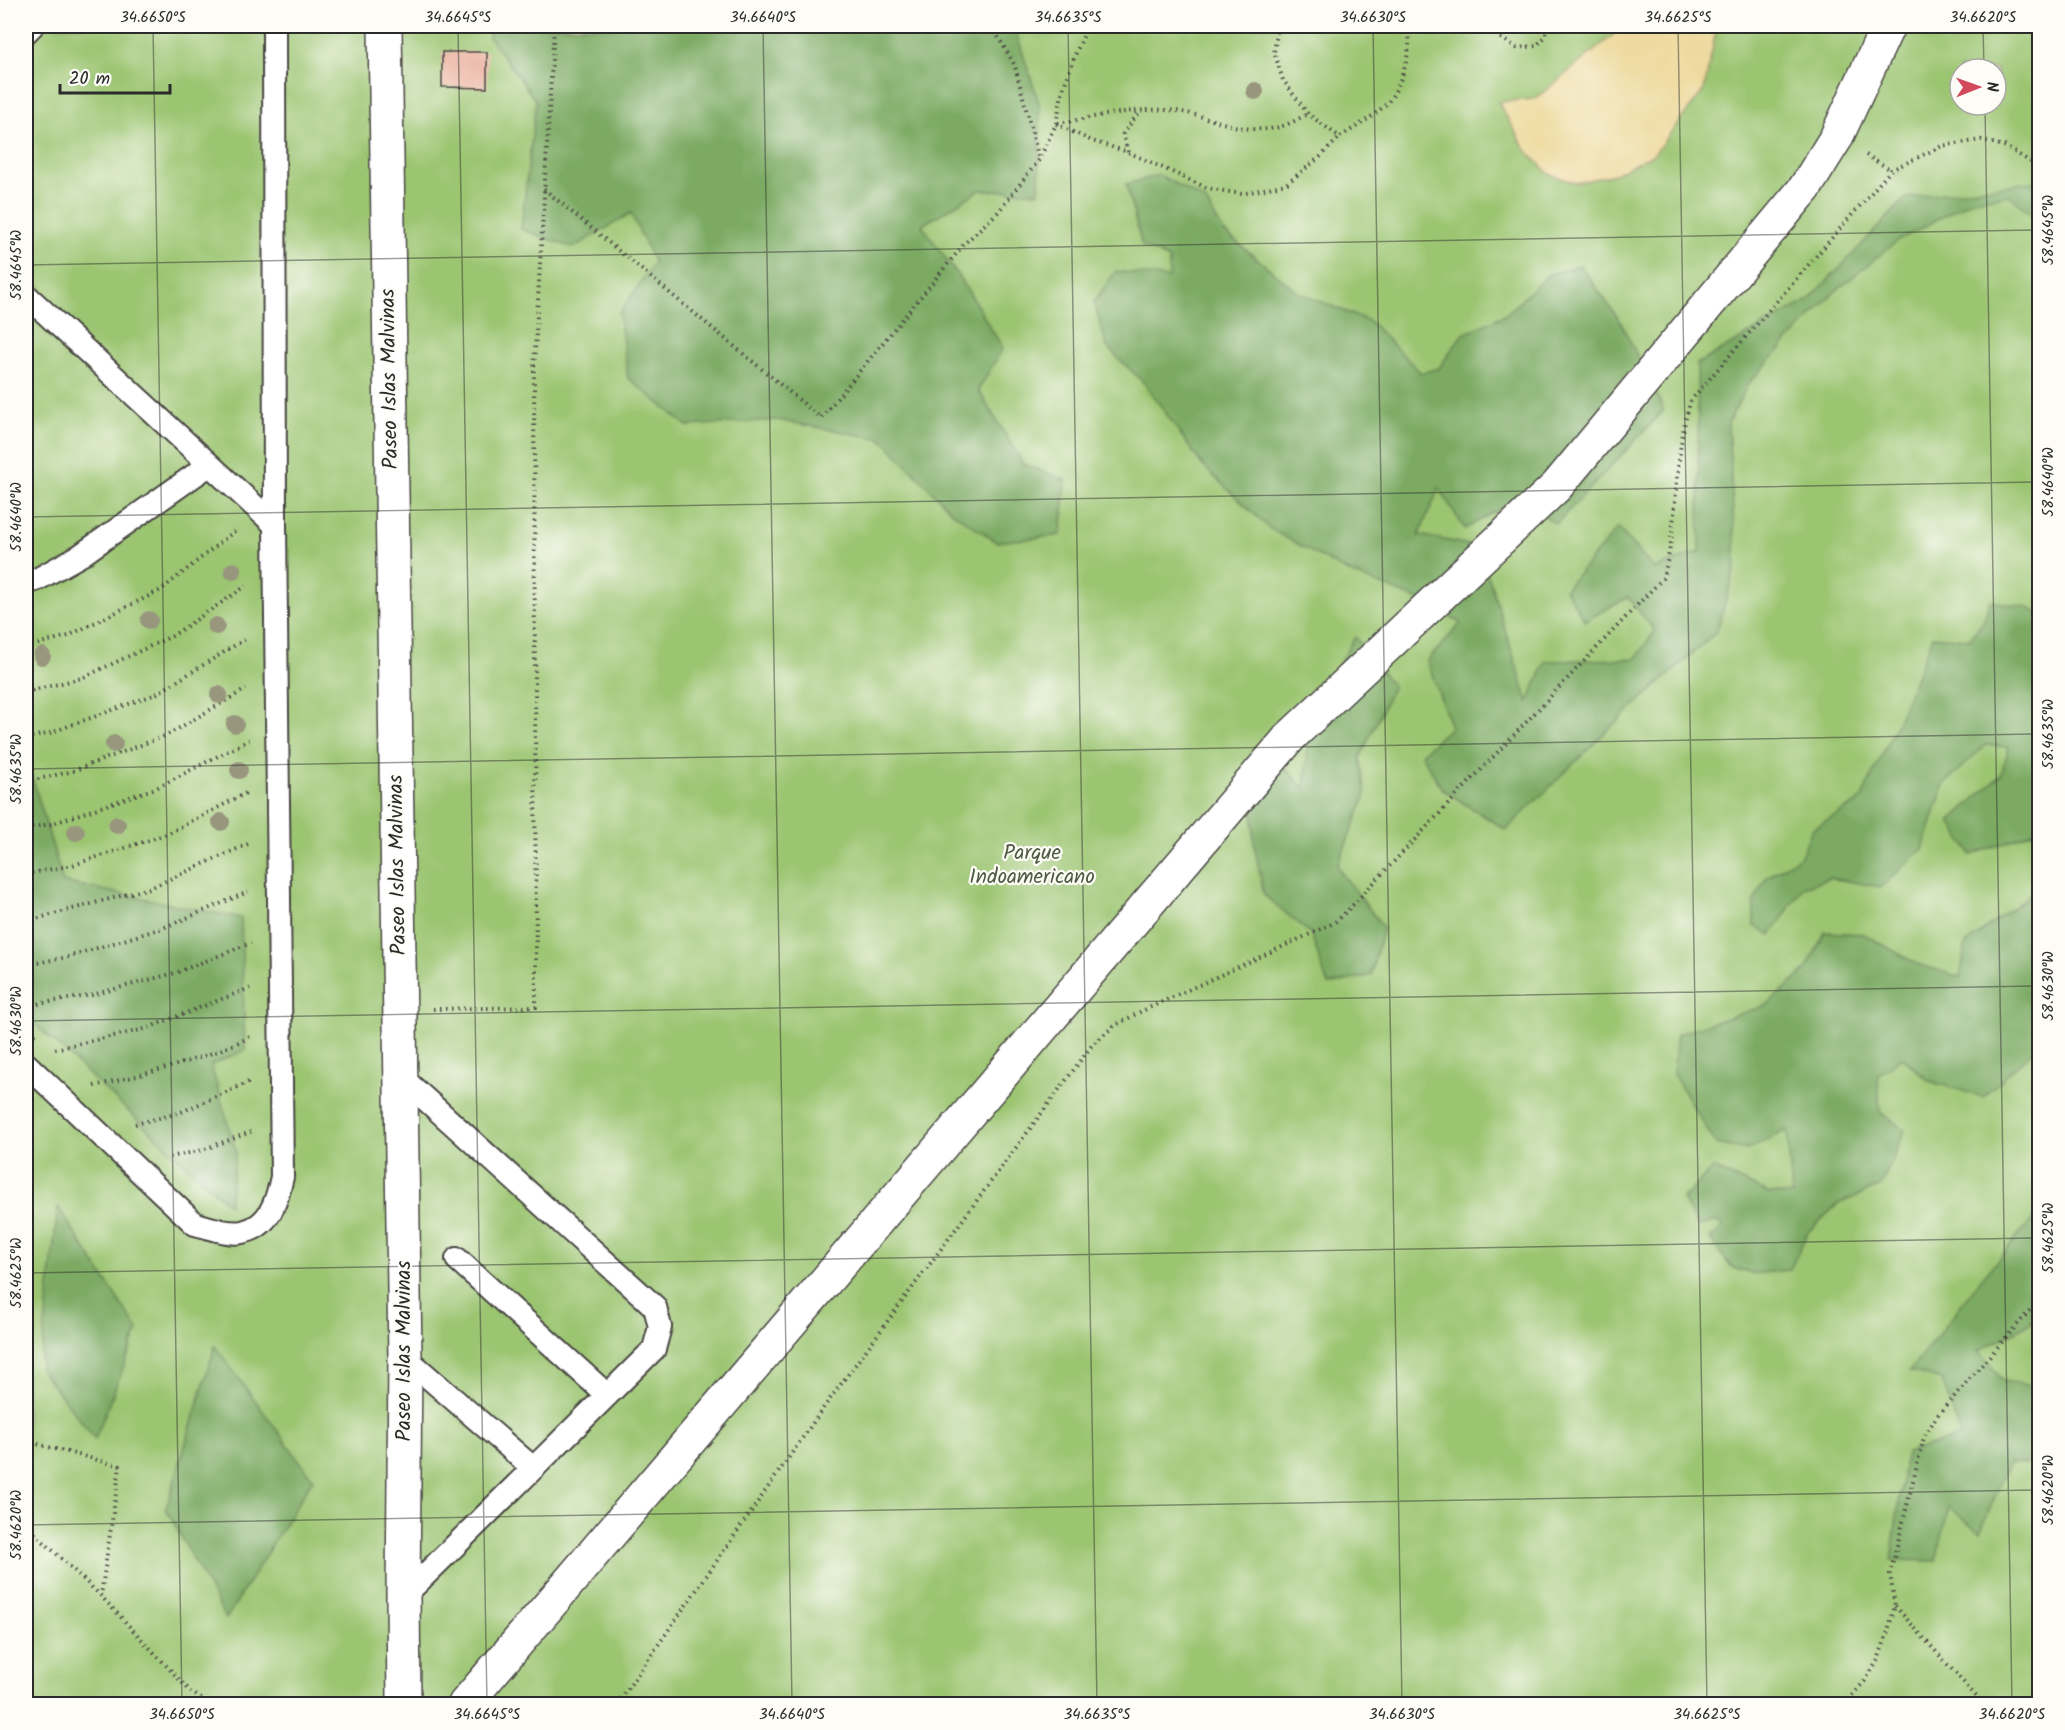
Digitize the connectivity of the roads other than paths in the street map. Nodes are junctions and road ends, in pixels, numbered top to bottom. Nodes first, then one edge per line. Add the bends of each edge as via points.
1 (32, 26) edge
2 (274, 26) edge
3 (385, 26) edge
4 (1888, 26) edge
5 (26, 32) edge
6 (26, 295) edge
7 (209, 465) junction
8 (275, 525) junction
9 (26, 584) edge
10 (26, 1064) edge
11 (401, 1077) junction
12 (456, 1259) dead end
13 (405, 1357) junction
14 (607, 1395) junction
15 (533, 1468) junction
16 (403, 1597) junction
17 (404, 1704) edge
18 (465, 1704) edge

1 - 5 lane
2 - 8 lane
3 - 11 street, Paseo Islas Malvinas
4 - 18 street via 1836,138 1805,188 1557,486 1290,737
6 - 7 lane
7 - 8 lane
7 - 9 lane via 81,555
8 - 10 lane via 282,1177 277,1200 264,1221 243,1232 195,1224
11 - 13 street, Paseo Islas Malvinas
11 - 14 lane via 655,1307 660,1328 654,1349
12 - 14 lane
13 - 15 lane
13 - 16 street, Paseo Islas Malvinas
14 - 15 lane
15 - 16 lane
16 - 17 street, Paseo Islas Malvinas

